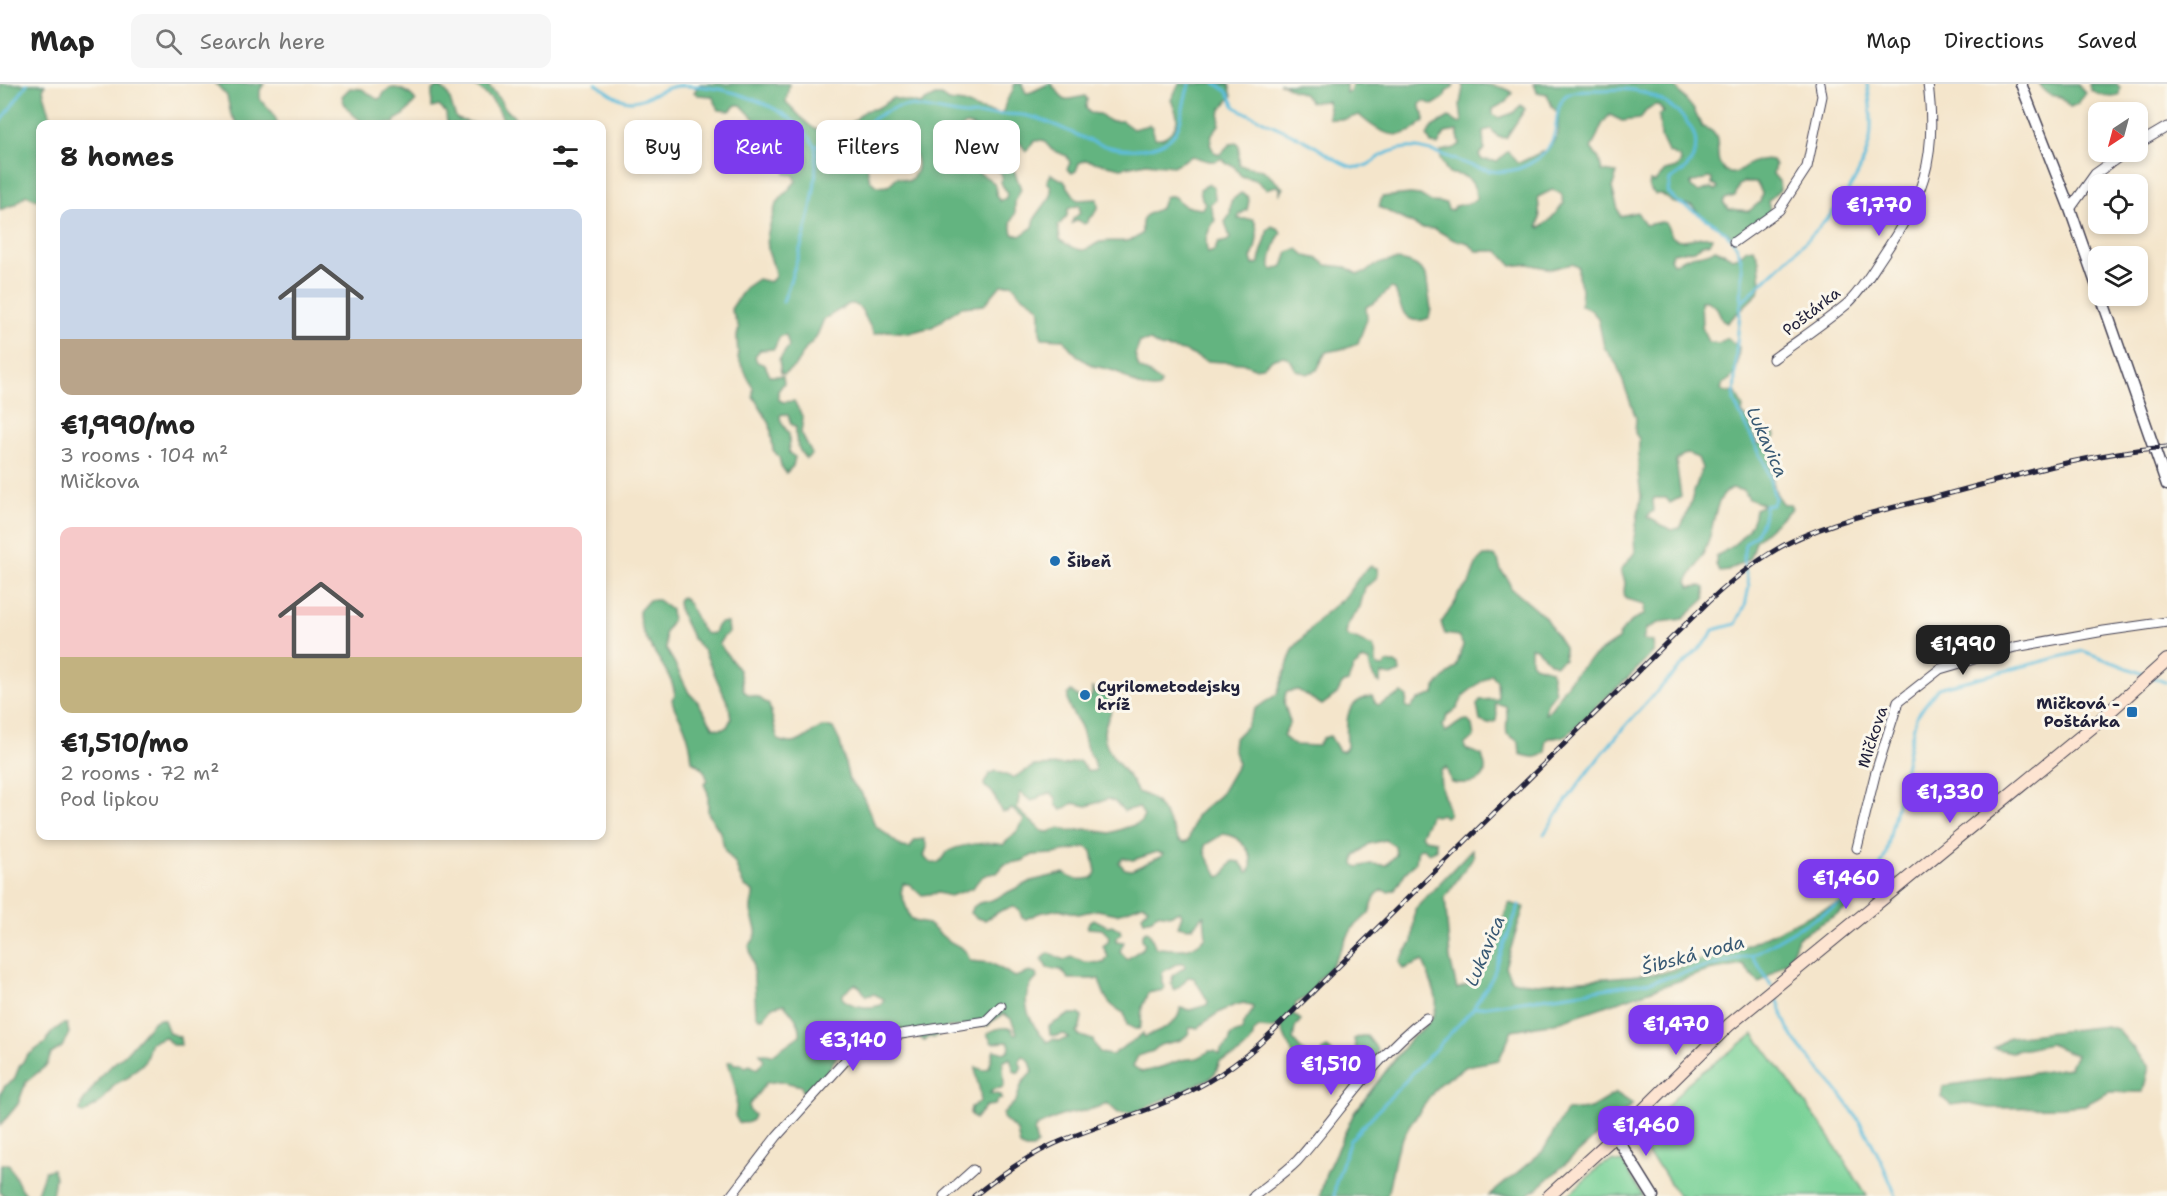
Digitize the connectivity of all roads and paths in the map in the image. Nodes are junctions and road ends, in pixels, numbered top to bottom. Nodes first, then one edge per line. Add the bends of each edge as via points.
1 (1820, 84) edge
2 (1928, 84) edge
3 (2021, 84) edge
4 (2167, 127) edge
5 (2148, 138) edge
6 (2112, 162) edge
7 (2070, 209) junction
8 (1734, 242) dead end
9 (2088, 260) edge
10 (2104, 306) edge
11 (1773, 359) dead end
12 (2167, 486) edge
13 (2167, 622) edge
14 (2167, 660) edge
15 (1857, 848) dead end
16 (1001, 1006) dead end
17 (1426, 1018) dead end
18 (1615, 1135) junction
19 (973, 1170) dead end
20 (730, 1196) edge
21 (944, 1196) edge
22 (1254, 1196) edge
23 (1549, 1196) edge
24 (1653, 1196) edge

1 - 8 street via 1822,96 1807,166 1779,210
2 - 11 street, Poštárka via 1932,130 1928,166 1896,236 1848,303
3 - 7 street
4 - 5 street
6 - 7 street via 2095,174
7 - 9 street
10 - 12 street
13 - 15 street, Mičkova via 2015,647 1940,669 1898,702
14 - 18 main road via 2097,724 1729,1025
16 - 20 street via 986,1021 888,1036 854,1051 777,1136
17 - 22 street via 1391,1047 1297,1160
18 - 23 main road
18 - 24 street
19 - 21 street

